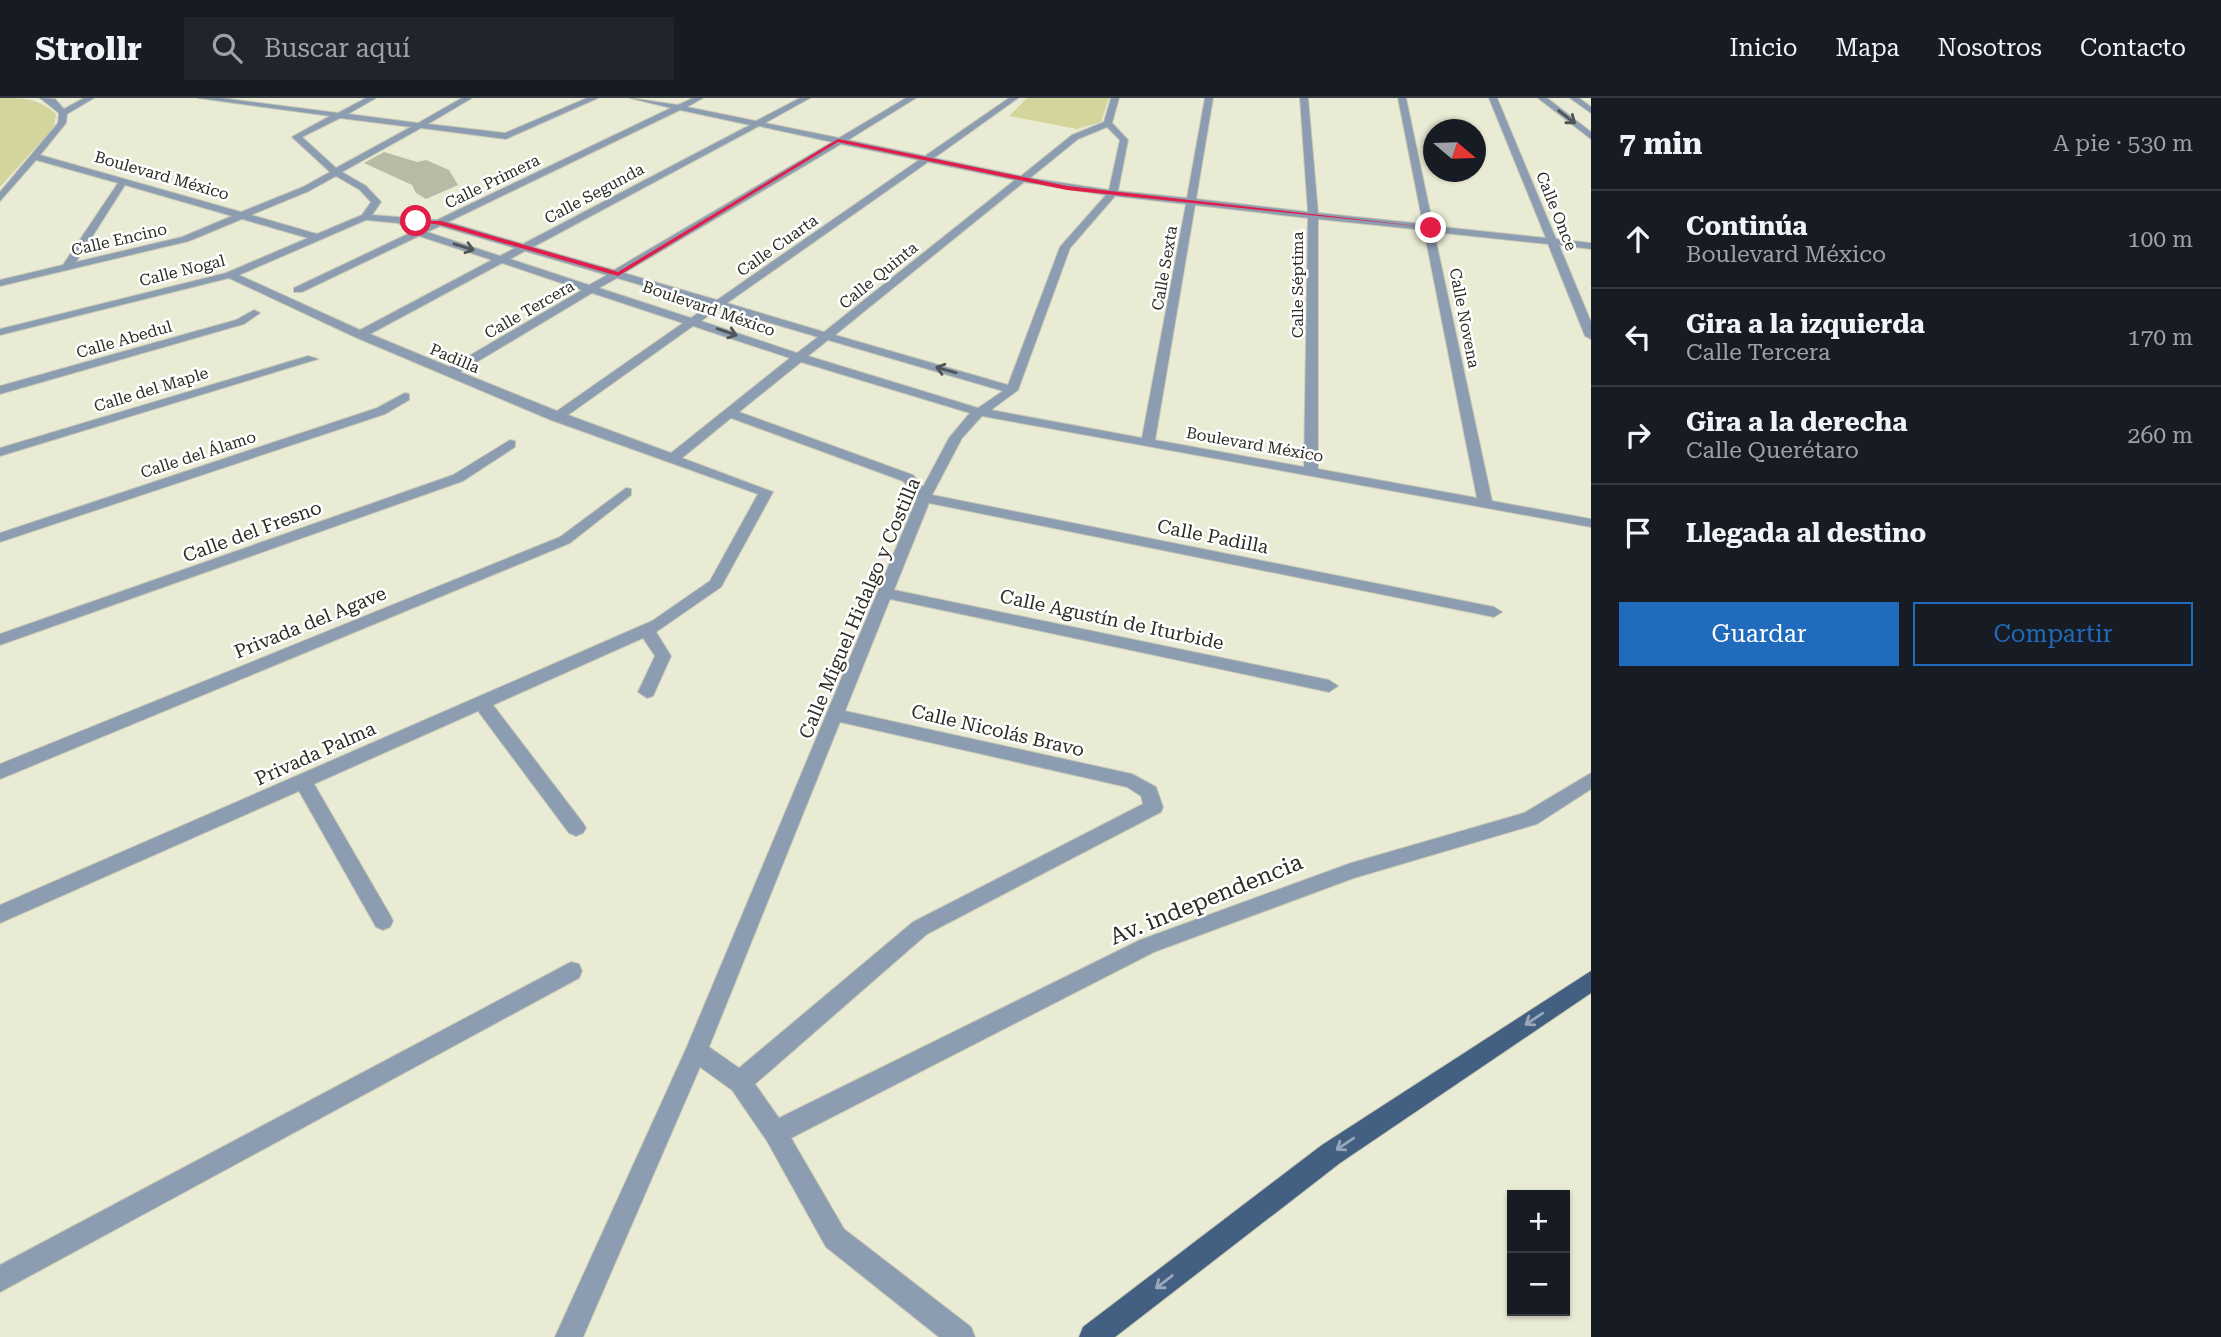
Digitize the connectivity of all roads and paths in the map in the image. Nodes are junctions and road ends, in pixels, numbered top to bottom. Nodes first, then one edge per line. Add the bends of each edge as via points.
1 (44, 98) edge
2 (90, 98) edge
3 (202, 98) edge
4 (273, 98) edge
5 (372, 98) edge
6 (468, 98) edge
7 (594, 98) edge
8 (634, 98) edge
9 (699, 98) edge
10 (806, 98) edge
11 (912, 98) edge
12 (1014, 98) edge
13 (1115, 98) edge
14 (1209, 98) edge
15 (1304, 98) edge
16 (1402, 98) edge
17 (1493, 98) edge
18 (1542, 98) edge
19 (1574, 98) edge
20 (257, 105) junction
21 (553, 105) dead end
22 (680, 107) junction
23 (1591, 110) edge
24 (63, 113) junction
25 (339, 116) junction
26 (1108, 122) junction
27 (759, 124) junction
28 (421, 126) junction
29 (506, 136) junction
30 (1591, 136) edge
31 (838, 140) junction
32 (36, 157) junction
33 (929, 159) junction
34 (334, 171) junction
35 (1023, 179) junction
36 (123, 182) junction
37 (1113, 193) junction
38 (0, 198) edge
39 (1192, 202) junction
40 (1313, 215) junction
41 (242, 216) junction
42 (365, 216) junction
43 (402, 221) junction
44 (441, 223) junction
45 (1431, 228) junction
46 (420, 233) junction
47 (320, 238) junction
48 (1552, 242) junction
49 (1591, 246) edge
50 (524, 247) junction
51 (504, 260) junction
52 (67, 267) junction
53 (618, 274) junction
54 (230, 275) junction
55 (0, 283) edge
56 (596, 288) junction
57 (298, 290) dead end
58 (720, 304) junction
59 (254, 313) dead end
60 (693, 321) junction
61 (0, 332) edge
62 (359, 335) junction
63 (828, 335) junction
64 (1591, 336) edge
65 (801, 358) junction
66 (312, 359) dead end
67 (449, 373) junction
68 (0, 390) edge
69 (1012, 390) junction
70 (405, 397) dead end
71 (730, 412) junction
72 (979, 412) junction
73 (556, 416) junction
74 (1148, 443) junction
75 (510, 444) dead end
76 (0, 452) edge
77 (672, 459) junction
78 (1311, 472) junction
79 (626, 492) dead end
80 (924, 498) junction
81 (1485, 503) junction
82 (1591, 523) edge
83 (0, 538) edge
84 (885, 593) junction
85 (1494, 612) dead end
86 (646, 630) junction
87 (0, 640) edge
88 (1329, 686) dead end
89 (646, 692) dead end
90 (481, 702) junction
91 (835, 715) junction
92 (0, 772) edge
93 (1591, 780) edge
94 (303, 781) junction
95 (576, 828) dead end
96 (0, 914) edge
97 (383, 922) dead end
98 (571, 971) dead end
99 (1591, 981) edge
100 (696, 1051) junction
101 (740, 1082) junction
102 (775, 1133) junction
103 (0, 1279) edge
104 (569, 1337) edge
105 (961, 1337) edge
106 (1093, 1337) edge

1 - 24 street
2 - 24 street
3 - 20 street
4 - 20 street
5 - 25 street
6 - 28 street, Calle Encino
7 - 29 street
8 - 22 street
9 - 22 street, Calle Primera
10 - 27 street, Calle Segunda
11 - 31 street, Calle Tercera
12 - 33 street, Calle Cuarta
13 - 26 street
14 - 39 street, Calle Sexta
15 - 40 street, Calle Séptima
16 - 45 street, Calle Novena
17 - 48 street, Calle Once
18 -> 30 street
19 - 23 street
20 - 25 street
21 - 29 street
22 - 27 street
22 - 44 street, Calle Primera
24 - 32 street via 62,123
25 - 28 street
25 - 34 street via 296,137
26 - 35 street, Calle Quinta via 1075,137
26 - 37 street via 1124,140
27 - 31 street
27 - 50 street, Calle Segunda
28 - 29 street
28 - 34 street, Calle Encino
31 - 33 street
31 - 53 street, Calle Tercera
32 - 36 street, Boulevard México
32 - 38 street
33 - 35 street
33 - 58 street, Calle Cuarta
34 - 41 street, Calle Encino via 306,189
34 - 42 street via 363,188 376,202
35 - 37 street
35 - 63 street, Calle Quinta
36 - 41 street, Boulevard México
36 - 52 street
37 - 39 street
37 - 69 street via 1065,247
39 - 40 street
39 - 74 street, Calle Sexta
40 - 45 street
40 - 78 street, Calle Séptima
41 - 47 street, Boulevard México
41 - 52 street, Calle Encino via 185,239
42 - 43 street
42 - 47 street, Calle Nogal
43 - 44 street, Boulevard México
43 - 46 street, Boulevard México
44 - 46 street, Calle Primera
44 - 50 street, Boulevard México
45 - 48 street
45 - 81 street, Calle Novena
46 -> 51 street, Boulevard México
46 - 57 street, Calle Primera
47 - 54 street, Calle Nogal
48 - 49 street
48 - 64 street, Calle Once
50 - 51 street, Calle Segunda
50 - 53 street, Boulevard México
51 - 56 street, Boulevard México
51 - 62 street, Calle Segunda
52 - 55 street, Calle Encino
53 - 56 street, Calle Tercera
53 - 58 street, Boulevard México
54 - 61 street, Calle Nogal
54 - 62 street, Padilla
56 - 60 street, Boulevard México
56 - 67 street, Calle Tercera
58 - 60 street, Calle Cuarta
58 - 63 street, Boulevard México
59 - 68 street, Calle Abedul via 240,323
60 -> 65 street, Boulevard México
60 - 73 street, Calle Cuarta
62 - 67 street, Padilla
63 - 65 street, Calle Quinta
69 -> 63 street, Boulevard México
65 - 71 street, Calle Quinta
65 - 72 street, Boulevard México
66 - 76 street, Calle del Maple
67 - 73 street, Padilla
69 - 72 street, Calle Miguel Hidalgo y Costilla
70 - 83 street, Calle del Álamo via 381,411
71 - 77 street, Calle Quinta
71 - 80 street via 908,478
72 - 74 street, Boulevard México
72 - 80 street, Calle Miguel Hidalgo y Costilla via 965,424
73 - 77 street, Padilla
74 - 78 street, Boulevard México
75 - 87 street, Calle del Fresno via 458,478
77 - 86 street, Privada Palma via 766,492 716,584
78 - 81 street, Boulevard México
79 - 92 street, Privada del Agave via 565,540
80 - 84 street, Calle Miguel Hidalgo y Costilla
80 - 85 street, Calle Padilla
81 - 82 street, Boulevard México
84 - 88 street, Calle Agustín de Iturbide
84 - 91 street, Calle Miguel Hidalgo y Costilla
86 - 89 street via 663,656
86 - 90 street, Privada Palma
90 - 94 street, Privada Palma
90 - 95 street
91 - 100 street, Calle Miguel Hidalgo y Costilla
91 - 101 street, Calle Nicolás Bravo via 1132,781 1149,792 1154,807 920,928
93 - 102 street, Av. independencia via 1530,819 1351,871 1147,946
94 - 96 street, Privada Palma
94 - 97 street
98 - 103 street
99 -> 106 main road via 1331,1154
100 - 101 street
100 - 104 street, Calle Miguel Hidalgo y Costilla
101 - 102 street
102 - 105 street via 835,1238

